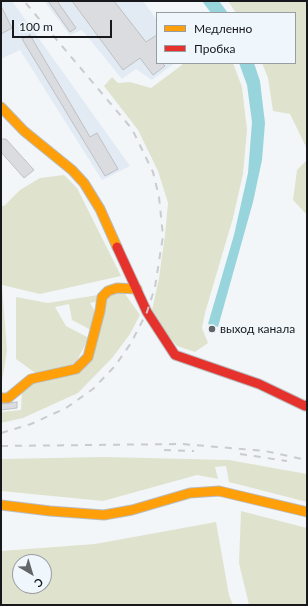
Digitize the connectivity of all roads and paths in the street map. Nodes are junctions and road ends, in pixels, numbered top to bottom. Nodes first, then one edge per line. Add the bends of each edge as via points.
1 (1, 107) edge
2 (137, 289) junction
3 (1, 398) edge
4 (307, 405) edge
5 (1, 506) edge
6 (307, 512) edge

1 - 2 street via 24,132 72,170 84,183 100,209
2 - 3 street via 117,288 108,291 102,297 88,357 76,369 31,379 8,398
2 - 4 street via 147,312 175,355 259,384
5 - 6 street via 104,515 132,510 190,493 219,491

